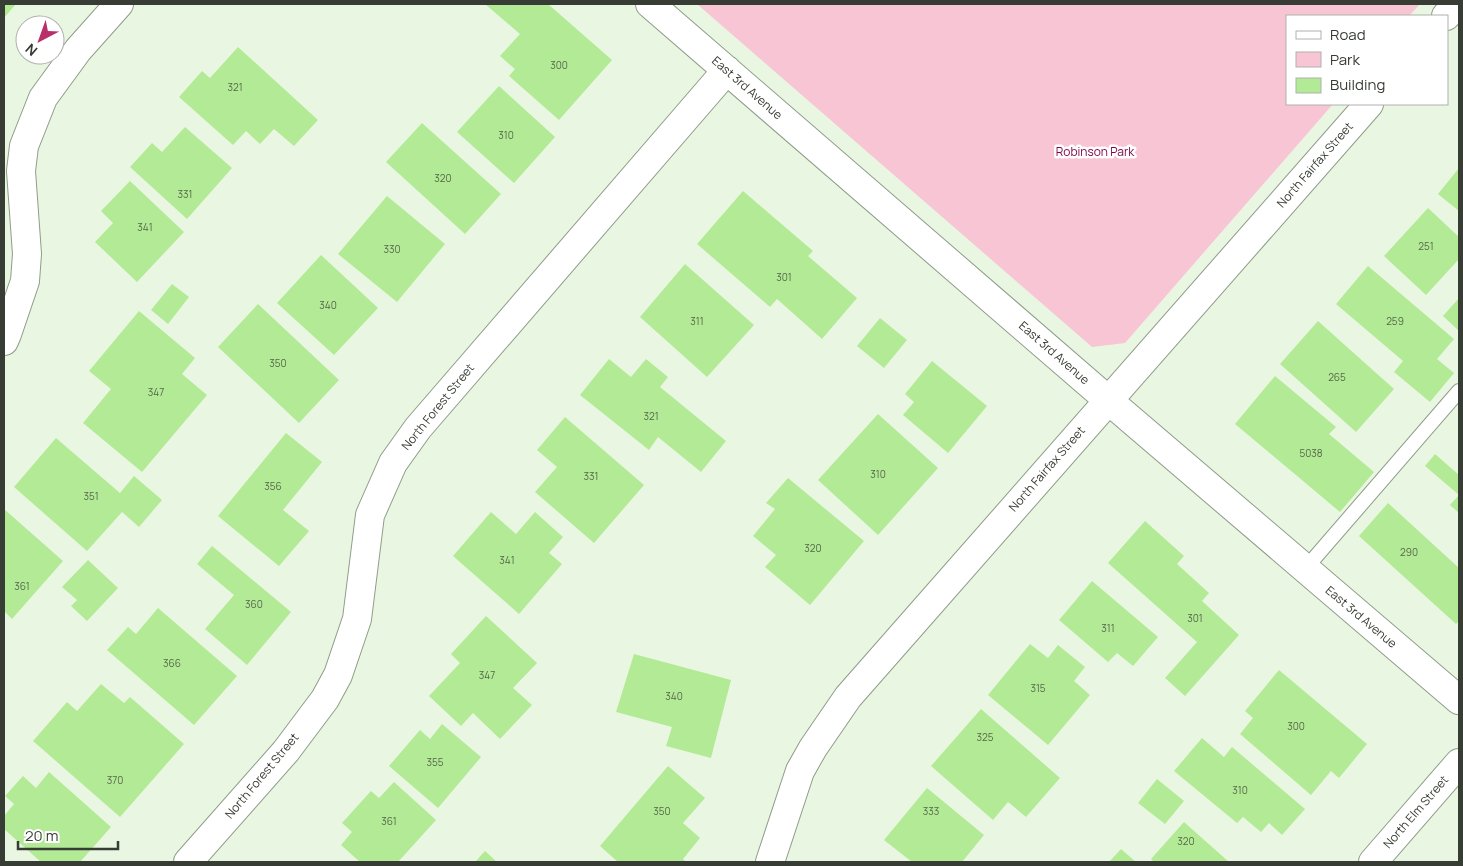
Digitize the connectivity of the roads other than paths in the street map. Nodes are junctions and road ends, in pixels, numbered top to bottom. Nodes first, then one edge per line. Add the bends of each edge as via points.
1 (119, 4) edge
2 (650, 4) edge
3 (1457, 4) edge
4 (1447, 15) edge
5 (727, 70) junction
6 (1368, 105) edge
7 (4, 341) edge
8 (1459, 391) edge
9 (1108, 400) junction
10 (1305, 569) junction
11 (1459, 700) edge
12 (1459, 763) edge
13 (188, 862) edge
14 (770, 862) edge
15 (1372, 862) edge

1 - 7 street via 78,50 43,98 24,146 21,171 27,254 24,281
2 - 5 street, East 3rd Avenue
3 - 4 street
5 - 9 street, East 3rd Avenue
5 - 13 street, North Forest Street via 418,428 393,463 370,515 357,619 338,675 325,699 286,751
6 - 9 street, North Fairfax Street
8 - 10 lane
9 - 10 street, East 3rd Avenue
9 - 14 street, North Fairfax Street via 848,698 800,771
10 - 11 street, East 3rd Avenue
12 - 15 street, North Elm Street

